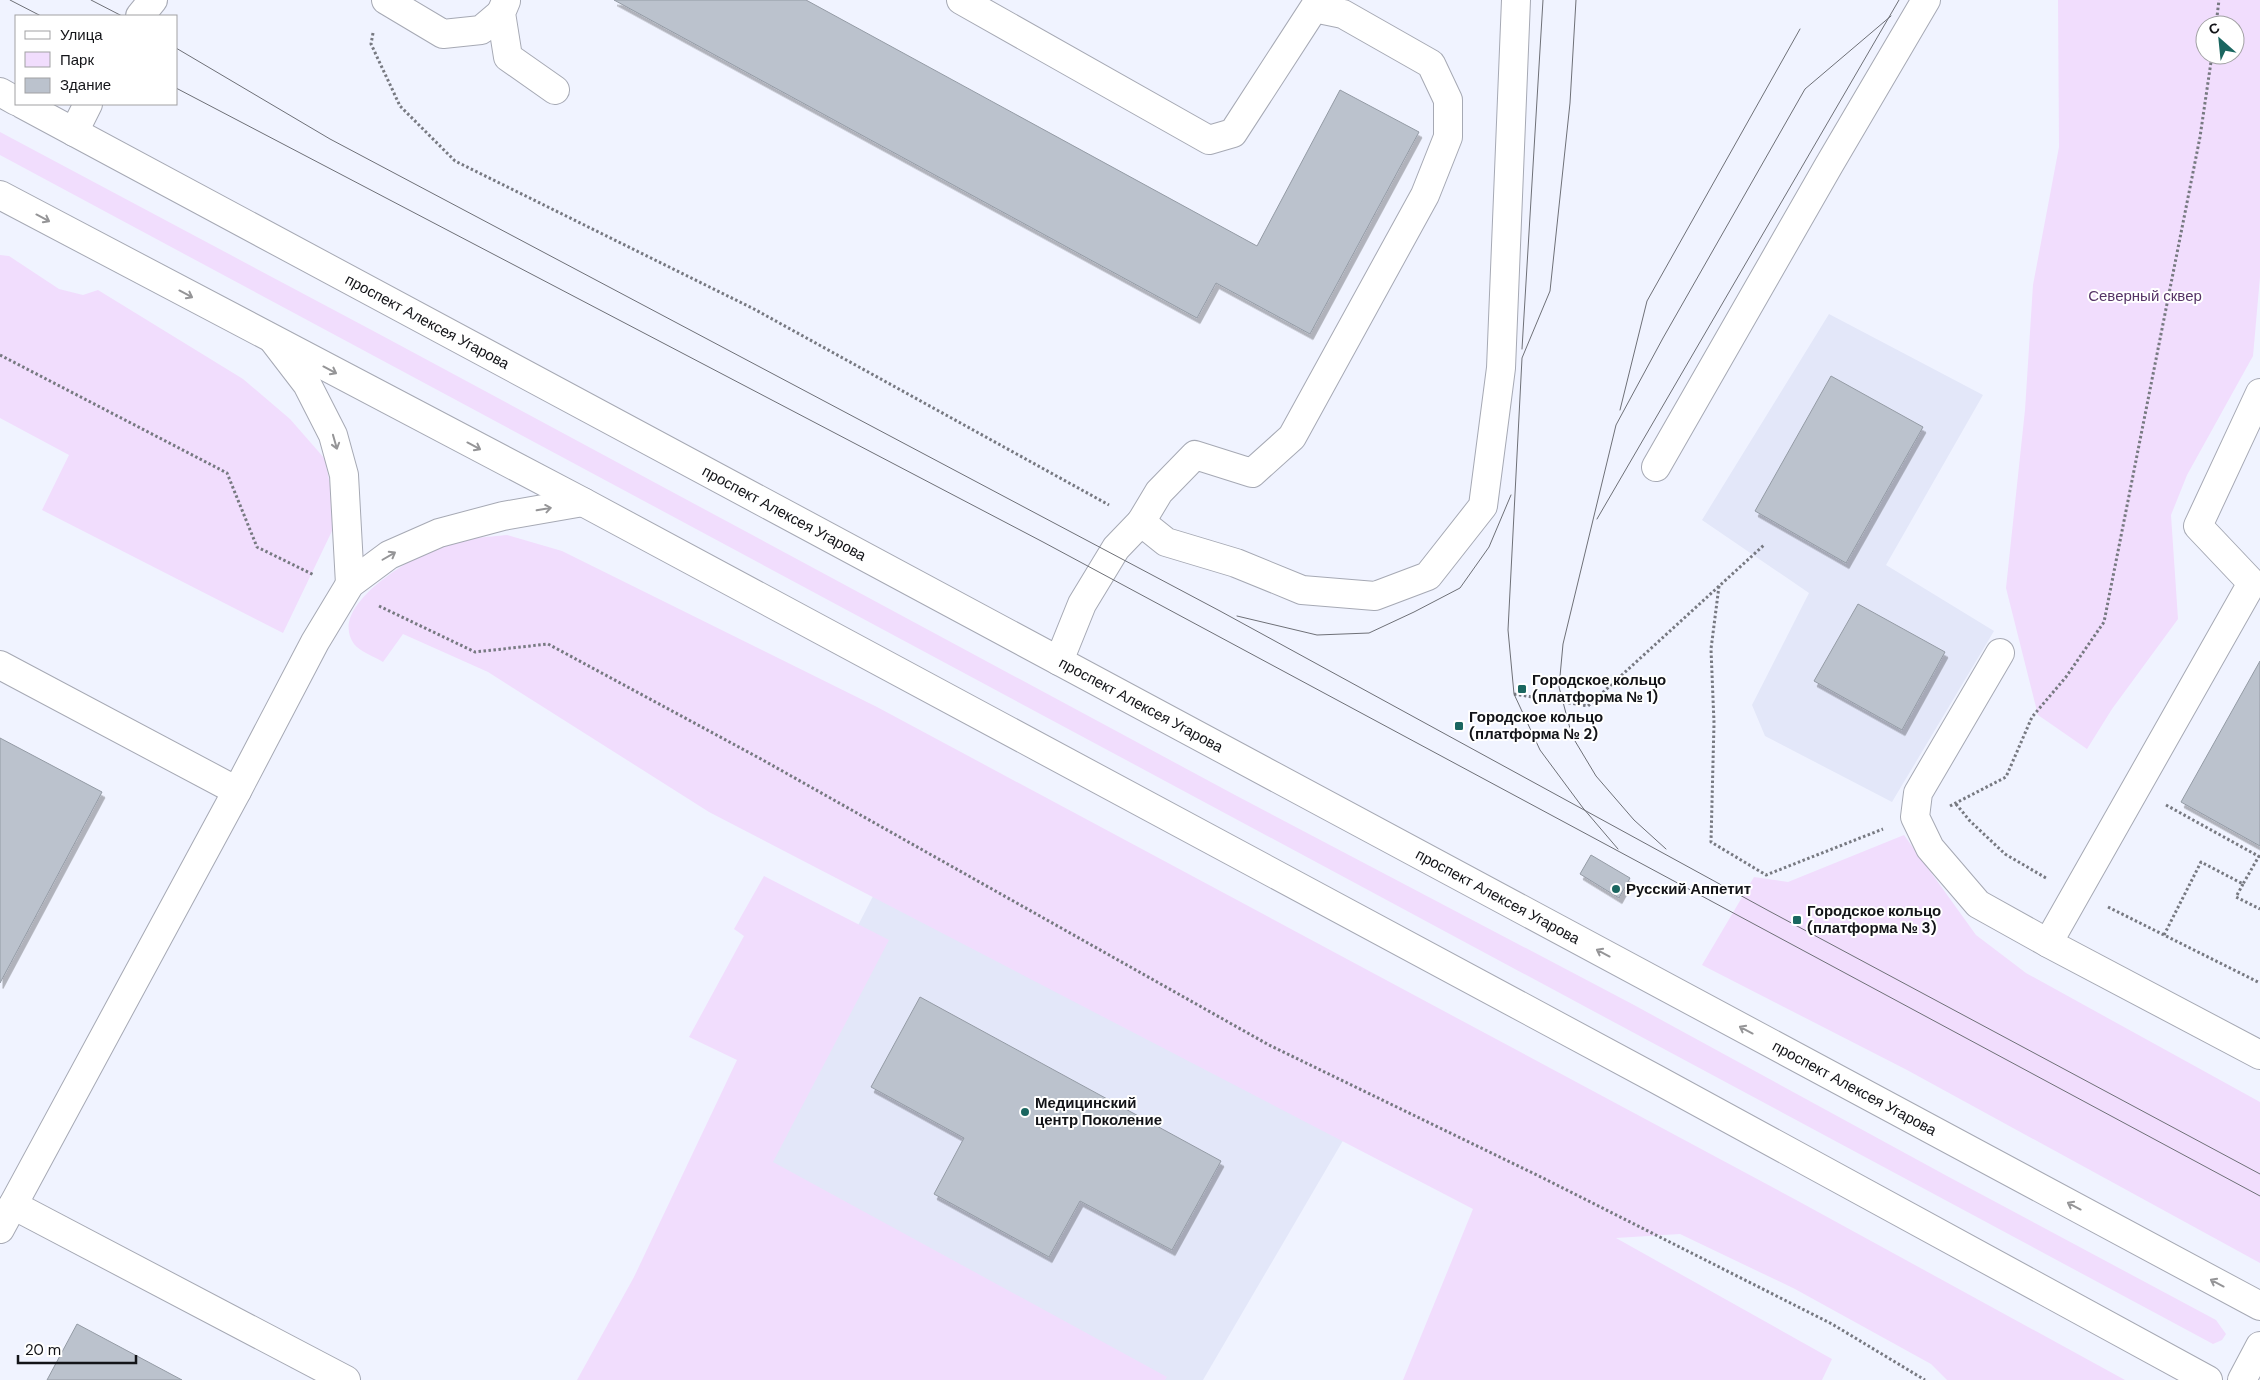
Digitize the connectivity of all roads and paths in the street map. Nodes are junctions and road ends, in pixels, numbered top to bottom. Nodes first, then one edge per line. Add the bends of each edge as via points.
1 (141, 0) edge
2 (153, 0) edge
3 (386, 0) edge
4 (961, 0) edge
5 (1516, 0) edge
6 (1926, 0) edge
7 (2219, 0) edge
8 (504, 6) edge
9 (138, 15) edge
10 (139, 15) edge
11 (2217, 15) edge
12 (374, 27) dead end
13 (2211, 65) edge
14 (555, 90) dead end
15 (0, 92) edge
16 (15, 100) edge
17 (24, 105) edge
18 (88, 105) edge
19 (74, 132) junction
20 (0, 195) edge
21 (274, 341) junction
22 (0, 355) edge
23 (2260, 394) edge
24 (1656, 467) dead end
25 (583, 502) junction
26 (1141, 522) junction
27 (1764, 545) dead end
28 (1719, 586) junction
29 (348, 587) junction
30 (2000, 653) dead end
31 (1059, 661) junction
32 (0, 665) edge
33 (1514, 694) dead end
34 (237, 791) junction
35 (2158, 800) dead end
36 (1916, 817) junction
37 (2259, 856) edge
38 (2243, 884) junction
39 (2260, 909) edge
40 (2164, 936) dead end
41 (2048, 943) junction
42 (2260, 1055) edge
43 (6, 1212) edge
44 (2260, 1306) edge
45 (2260, 1346) edge
46 (346, 1380) edge
47 (1925, 1380) edge
48 (2208, 1380) edge
49 (2242, 1380) edge

1 - 9 main road
2 - 10 main road
3 - 8 main road via 443,34 481,30
4 - 26 main road via 1209,140 1233,133 1314,8 1343,14 1431,64 1448,100 1448,137 1425,195 1292,437 1252,473 1189,450
5 - 26 main road via 1501,368 1483,506 1428,576 1375,596 1302,590 1236,562 1166,542
6 - 24 main road
7 - 11 path
8 - 14 main road via 508,57
12 - 26 path via 372,44 400,106 455,161 754,309
13 - 36 path via 2200,137 2104,622 2066,677 2032,717 2006,777 1956,804
15 - 16 main road
17 - 19 main road, проспект Алексея Угарова
18 - 19 main road
19 - 31 main road, проспект Алексея Угарова
20 -> 21 main road
21 -> 25 main road
21 -> 29 main road via 307,384 333,435 344,475
22 - 29 path via 227,473 257,547
23 - 41 main road via 2198,526 2252,583
29 -> 25 main road via 389,555 439,533 502,516
25 - 48 main road via 1638,1069
26 - 31 main road via 1116,548 1082,604
27 - 28 path
28 - 33 path via 1588,706
28 - 36 path via 1711,649 1714,723 1711,842 1766,875
29 - 34 main road via 315,642
29 - 47 path via 475,652 548,644 1269,1045 1832,1324
30 - 36 main road via 1918,793
44 -> 31 main road, проспект Алексея Угарова
32 - 34 main road
34 - 43 main road
35 - 37 path
36 - 41 main road via 1930,848 1978,904
37 - 38 path
38 - 39 path via 2236,897
38 - 40 path via 2201,862
41 - 42 main road
43 - 46 main road
45 - 49 main road

